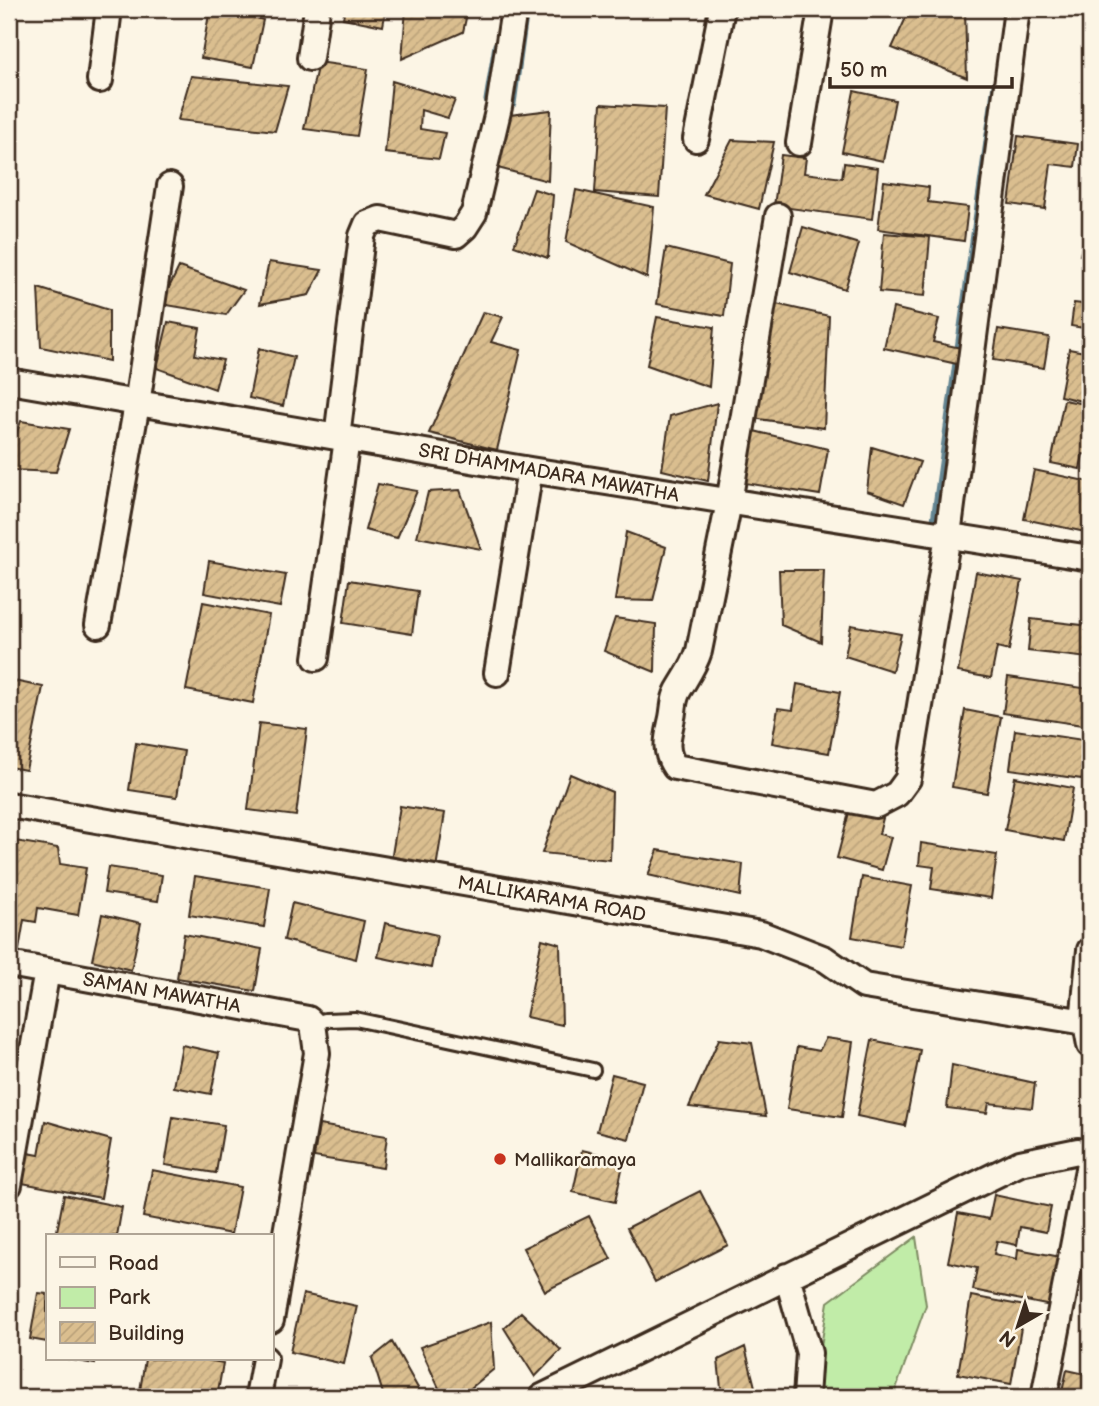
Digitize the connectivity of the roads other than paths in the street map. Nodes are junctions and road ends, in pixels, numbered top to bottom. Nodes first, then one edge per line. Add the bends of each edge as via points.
1 (109, 9) edge
2 (317, 9) edge
3 (514, 9) edge
4 (722, 9) edge
5 (821, 9) edge
6 (1017, 9) edge
7 (310, 58) dead end
8 (100, 80) dead end
9 (696, 139) dead end
10 (799, 144) dead end
11 (170, 186) dead end
12 (778, 216) dead end
13 (9, 381) edge
14 (137, 404) junction
15 (342, 438) junction
16 (530, 470) junction
17 (729, 502) junction
18 (948, 535) junction
19 (1090, 558) edge
20 (97, 625) dead end
21 (316, 658) dead end
22 (497, 673) dead end
23 (9, 805) edge
24 (1090, 950) edge
25 (9, 964) edge
26 (47, 971) junction
27 (313, 1024) junction
28 (1088, 1034) edge
29 (593, 1070) dead end
30 (1090, 1157) edge
31 (9, 1185) edge
32 (788, 1276) junction
33 (273, 1308) edge
34 (265, 1360) edge
35 (550, 1395) edge
36 (258, 1397) edge
37 (806, 1397) edge
38 (1044, 1397) edge

1 - 8 street
2 - 7 street
3 - 15 street via 499,107 474,213 466,227 456,235 380,219 367,224 362,236
4 - 9 street
5 - 10 street
6 - 18 street
11 - 14 street
12 - 17 street
13 - 14 street, SRI DHAMMADARA MAWATHA
14 - 15 street, SRI DHAMMADARA MAWATHA
14 - 20 street
15 - 16 street, SRI DHAMMADARA MAWATHA
15 - 21 street
16 - 17 street, SRI DHAMMADARA MAWATHA
16 - 22 street
17 - 18 street, SRI DHAMMADARA MAWATHA
17 - 18 street via 695,666 674,701 667,736 671,761 675,766 876,805 897,794 908,779
18 - 19 street, SRI DHAMMADARA MAWATHA
23 - 28 street, MALLIKARAMA ROAD via 761,934 825,960 864,986
24 - 28 street
25 - 26 street, SAMAN MAWATHA
26 - 27 street, SAMAN MAWATHA via 308,1019
26 - 31 street
27 - 29 lane via 355,1019
27 - 33 street via 317,1054
30 - 32 street via 1078,1151 1020,1163
30 - 38 street
32 - 35 street
32 - 37 street via 809,1353
34 - 36 street

